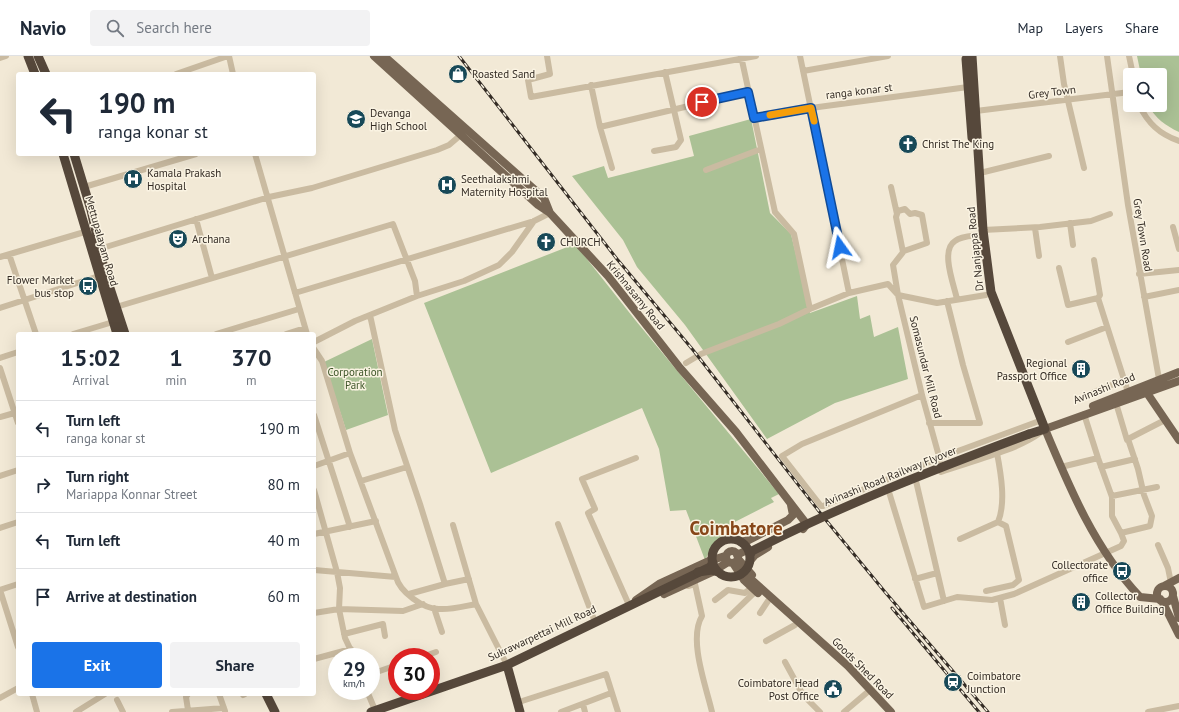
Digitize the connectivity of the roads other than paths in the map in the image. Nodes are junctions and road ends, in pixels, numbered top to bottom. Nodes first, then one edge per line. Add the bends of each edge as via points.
1 (6, 56) edge
2 (28, 56) edge
3 (38, 56) edge
4 (228, 56) edge
5 (374, 56) edge
6 (384, 56) edge
7 (547, 56) edge
8 (756, 56) edge
9 (800, 56) edge
10 (888, 56) edge
11 (1060, 56) edge
12 (1107, 56) edge
13 (1129, 56) edge
14 (741, 57) edge
15 (0, 58) edge
16 (871, 58) edge
17 (969, 58) edge
18 (1132, 68) edge
19 (803, 71) junction
20 (34, 72) edge
21 (45, 72) edge
22 (182, 72) edge
23 (232, 72) edge
24 (664, 72) junction
25 (591, 85) junction
26 (968, 87) junction
27 (748, 92) junction
28 (1123, 93) edge
29 (1113, 94) junction
30 (1069, 100) junction
31 (811, 108) junction
32 (673, 109) junction
33 (976, 111) junction
34 (1142, 112) edge
35 (754, 118) junction
36 (600, 127) junction
37 (464, 132) junction
38 (1179, 141) edge
39 (761, 149) junction
40 (654, 151) dead end
41 (64, 156) edge
42 (75, 156) edge
43 (189, 156) edge
44 (256, 156) edge
45 (1049, 156) dead end
46 (612, 168) dead end
47 (1084, 168) dead end
48 (706, 170) dead end
49 (980, 173) junction
50 (84, 187) junction
51 (891, 187) dead end
52 (269, 197) junction
53 (550, 213) junction
54 (897, 214) junction
55 (1110, 214) dead end
56 (196, 219) junction
57 (534, 221) junction
58 (1070, 223) junction
59 (1173, 227) dead end
60 (1035, 228) junction
61 (88, 232) junction
62 (981, 232) junction
63 (1073, 245) dead end
64 (1179, 249) edge
65 (96, 250) junction
66 (903, 252) junction
67 (10, 254) junction
68 (286, 256) junction
69 (1040, 256) dead end
70 (0, 257) edge
71 (407, 259) junction
72 (1094, 260) dead end
73 (1059, 268) dead end
74 (1179, 270) edge
75 (1139, 274) junction
76 (99, 276) junction
77 (212, 278) junction
78 (1179, 290) edge
79 (295, 293) junction
80 (849, 293) junction
81 (898, 294) junction
82 (986, 295) junction
83 (417, 296) junction
84 (1144, 297) junction
85 (1098, 298) junction
86 (957, 299) junction
87 (24, 300) junction
88 (947, 301) junction
89 (116, 307) junction
90 (0, 308) edge
91 (810, 308) junction
92 (299, 309) junction
93 (370, 315) junction
94 (113, 322) junction
95 (1107, 327) junction
96 (306, 331) edge
97 (35, 332) edge
98 (80, 332) edge
99 (117, 332) edge
100 (124, 332) edge
101 (223, 332) edge
102 (316, 341) edge
103 (1068, 342) dead end
104 (16, 353) edge
105 (316, 353) edge
106 (0, 358) edge
107 (686, 364) dead end
108 (0, 368) edge
109 (1179, 372) edge
110 (1124, 380) junction
111 (1179, 381) edge
112 (1151, 386) junction
113 (1094, 392) dead end
114 (1128, 392) junction
115 (922, 395) junction
116 (1116, 403) junction
117 (16, 412) edge
118 (1084, 414) junction
119 (0, 417) edge
120 (1165, 420) junction
121 (316, 422) edge
122 (929, 423) junction
123 (1041, 424) junction
124 (1179, 432) edge
125 (1127, 440) dead end
126 (1179, 440) edge
127 (350, 453) junction
128 (997, 453) junction
129 (636, 458) dead end
130 (1098, 458) junction
131 (1135, 459) junction
132 (328, 461) junction
133 (316, 465) edge
134 (940, 465) junction
135 (407, 467) junction
136 (1061, 467) junction
137 (1102, 467) junction
138 (16, 471) edge
139 (0, 476) edge
140 (361, 481) junction
141 (916, 481) junction
142 (1157, 487) dead end
143 (1142, 491) junction
144 (888, 492) junction
145 (316, 496) edge
146 (1112, 496) junction
147 (790, 503) junction
148 (828, 504) junction
149 (376, 521) junction
150 (998, 522) junction
151 (16, 523) edge
152 (558, 524) dead end
153 (453, 525) dead end
154 (350, 527) junction
155 (0, 528) edge
156 (327, 532) junction
157 (1121, 533) junction
158 (316, 534) edge
159 (960, 539) dead end
160 (1158, 545) dead end
161 (747, 551) junction
162 (1106, 553) junction
163 (732, 559) junction
164 (713, 563) junction
165 (316, 570) edge
166 (337, 572) junction
167 (698, 572) junction
168 (718, 572) junction
169 (744, 573) junction
170 (937, 573) junction
171 (396, 577) junction
172 (1179, 578) edge
173 (469, 579) junction
174 (915, 579) junction
175 (681, 583) junction
176 (445, 584) junction
177 (16, 585) edge
178 (1168, 586) edge
179 (754, 589) junction
180 (0, 590) edge
181 (986, 591) dead end
182 (409, 594) junction
183 (1173, 595) junction
184 (1140, 597) junction
185 (1000, 598) junction
186 (715, 600) dead end
187 (1161, 600) junction
188 (768, 601) junction
189 (944, 601) junction
190 (423, 604) junction
191 (476, 604) junction
192 (630, 605) junction
193 (434, 608) junction
194 (339, 609) junction
195 (760, 612) dead end
196 (316, 613) edge
197 (730, 616) dead end
198 (1179, 618) edge
199 (595, 622) junction
200 (795, 625) junction
201 (1005, 625) dead end
202 (442, 632) dead end
203 (344, 634) junction
204 (1179, 635) edge
205 (385, 636) dead end
206 (16, 641) edge
207 (766, 641) dead end
208 (820, 641) junction
209 (351, 648) edge
210 (328, 655) edge
211 (316, 658) edge
212 (785, 662) dead end
213 (507, 665) junction
214 (16, 689) edge
215 (870, 690) junction
216 (611, 693) junction
217 (33, 696) edge
218 (102, 696) edge
219 (187, 696) edge
220 (220, 696) edge
221 (267, 696) edge
222 (0, 698) edge
223 (117, 700) dead end
224 (370, 700) edge
225 (519, 702) junction
226 (583, 704) junction
227 (1179, 706) edge
228 (389, 709) edge
229 (188, 710) junction
230 (224, 710) edge
231 (272, 711) edge
232 (373, 711) edge
233 (37, 712) edge
234 (76, 712) edge
235 (123, 712) edge
236 (172, 712) edge
237 (520, 712) edge
238 (562, 712) edge
239 (585, 712) edge
240 (618, 712) edge
241 (712, 712) edge
242 (820, 712) edge
243 (844, 712) edge
244 (891, 712) edge
245 (1148, 712) edge

1 - 15 street
2 - 20 highway
3 - 21 highway
4 - 22 street
4 - 23 street
5 - 37 main road, Krishnasamy Road
6 - 37 main road
7 - 25 street via 550,74 528,80 531,97
8 - 14 street
9 - 19 street
10 - 16 street
11 - 30 street
12 - 29 street, Grey Town Road
13 - 18 street
14 - 24 street
14 - 27 street
16 - 19 street
17 - 26 highway, Dr Nanjappa Road
17 - 33 highway, Dr Nanjappa Road
19 - 31 street
24 - 25 street
24 - 32 street
25 - 36 street
26 - 31 street, ranga konar st
26 - 62 highway, Dr Nanjappa Road
27 - 32 street
27 - 35 street
28 - 29 street, Grey Town
29 - 30 street, Grey Town
29 - 75 street, Grey Town Road
30 - 33 street, Grey Town
30 - 47 street
31 - 35 street, ranga konar st
31 - 80 street
32 - 36 street
32 - 40 street via 681,140 676,147
33 - 49 highway, Dr Nanjappa Road
34 - 38 street via 1147,121 1160,132
35 - 39 street
36 - 46 street
37 - 52 street via 449,145 437,150 312,188
37 - 53 main road, Krishnasamy Road via 538,205
39 - 48 street
39 - 91 street via 775,212 794,234
41 - 61 highway, Mettupalayam Road
42 - 50 highway, Mettupalayam Road
43 - 50 street
44 - 52 street
45 - 49 street
49 - 62 highway, Dr Nanjappa Road
50 - 65 highway, Mettupalayam Road
51 - 54 street
52 - 56 street
52 - 68 street
53 - 57 street
53 - 147 main road, Krishnasamy Road via 608,276 680,368 736,432
54 - 66 street
54 - 66 street via 898,211 906,209 910,214 922,215 927,243
55 - 58 street via 1091,221
56 - 65 street
56 - 77 street
57 - 71 street
57 - 83 street via 512,252 499,265 464,281
58 - 60 street
58 - 63 street
59 - 64 street
60 - 62 street
60 - 69 street
61 - 65 highway, Mettupalayam Road
61 - 67 street
62 - 82 highway, Dr Nanjappa Road
62 - 86 street via 955,240 950,245 947,259
62 - 123 highway, Dr Nanjappa Road via 991,292
65 - 76 highway, Mettupalayam Road
65 - 89 highway, Mettupalayam Road
66 - 81 street, Somasundar Mill Road via 893,265
67 - 70 street
67 - 87 street
68 - 71 street via 393,224
68 - 77 street
68 - 79 street
71 - 79 street
71 - 83 street
72 - 85 street via 1100,295
73 - 85 street via 1068,305
74 - 75 street
75 - 84 street, Grey Town Road
76 - 87 street
76 - 94 highway, Mettupalayam Road
77 - 89 street
78 - 84 street
79 - 92 street
80 - 81 street via 888,284
80 - 91 street
81 - 88 street via 937,303
81 - 115 street, Somasundar Mill Road
82 - 86 street
82 - 123 highway, Dr Nanjappa Road
83 - 93 street
84 - 112 street, Grey Town Road
85 - 95 street
86 - 88 street
87 - 90 street
87 - 97 street
88 - 122 street via 980,423
89 - 100 highway, Mettupalayam Road
91 - 107 street via 779,324 701,354
92 - 96 street
92 - 101 street
93 - 102 street
93 - 135 street via 389,410
94 - 98 street
94 - 99 highway, Mettupalayam Road
95 - 103 street
95 - 110 street
104 - 106 street
105 - 127 street via 322,361
108 - 117 street
109 - 112 main road, Avinashi Road
110 - 113 street
110 - 114 street
111 - 112 main road, Avinashi Road
112 - 114 main road, Avinashi Road
112 - 116 main road, Avinashi Road
112 - 120 main road
112 - 124 main road
114 - 123 main road, Avinashi Road
115 - 122 street, Somasundar Mill Road
115 - 148 street via 802,444 782,456 821,506
116 - 118 main road, Avinashi Road
116 - 125 street
117 - 119 street
118 - 123 main road, Avinashi Road
118 - 130 street
120 - 126 main road
120 - 131 street via 1128,439
121 - 132 street
122 - 134 street, Somasundar Mill Road
123 - 128 street via 1034,437
123 - 134 street
123 - 136 main road
123 - 161 highway, Avinashi Road Railway Flyover via 1028,432 887,482 755,543
127 - 132 street
127 - 140 street
128 - 134 street
128 - 150 street via 1001,505
129 - 192 street via 582,478 595,509 588,513
130 - 136 street
130 - 137 street
131 - 137 street
131 - 143 street
132 - 133 street
132 - 154 street
134 - 141 street
134 - 148 street
135 - 140 street
135 - 176 street
136 - 162 main road via 1075,501
137 - 146 street
138 - 139 street
140 - 149 street
141 - 144 street
141 - 170 street
142 - 143 street
143 - 146 street
143 - 157 street via 1152,516 1151,524
144 - 148 street via 835,515
144 - 174 street
145 - 156 street
146 - 157 street via 1112,516
147 - 161 main road via 793,515 749,540
147 - 161 main road, Krishnasamy Road via 805,522 801,531 755,555
149 - 154 street
149 - 171 street
150 - 159 street
150 - 181 street via 1006,526 1019,580 1013,585
151 - 155 street
152 - 199 street
153 - 173 street
154 - 156 street
156 - 158 street
156 - 166 street
157 - 162 street via 1124,541 1121,546
160 - 178 street via 1168,568
161 - 163 main road
161 - 164 highway, Avinashi Road Railway Flyover, bridge via 728,540 714,551
161 - 169 highway, bridge
162 - 184 main road
162 - 185 street
163 - 175 main road via 712,572
163 - 179 main road via 744,580
163 - 192 main road via 709,560 659,584
163 - 208 main road via 814,629
164 - 167 highway, Sukrawarpettai Mill Road, bridge
164 - 168 highway, bridge
165 - 166 street
166 - 171 street
166 - 194 street via 340,588
167 - 168 highway, bridge
167 - 175 highway, Sukrawarpettai Mill Road
168 - 169 highway, bridge via 734,577
169 - 208 main road
170 - 174 street
170 - 189 street
171 - 182 street via 401,588
172 - 178 main road
173 - 176 street
173 - 191 street
174 - 189 street via 924,607
175 - 192 highway, Sukrawarpettai Mill Road
175 - 241 street via 680,589 683,590 695,584 702,616 698,623 696,643
176 - 182 street
177 - 180 street
178 - 183 main road
178 - 184 main road
178 - 187 main road via 1157,595
179 - 186 street via 745,593 728,590
179 - 188 main road
179 - 197 street
180 - 206 street
182 - 190 street
183 - 187 main road via 1167,601
183 - 198 main road
184 - 187 main road
185 - 189 street via 992,600 957,597
185 - 201 street
187 - 204 main road
188 - 195 street
188 - 200 main road
190 - 193 street
190 - 194 street via 403,611
191 - 193 street
191 - 213 street
192 - 199 highway, Sukrawarpettai Mill Road
193 - 202 street
194 - 196 street
194 - 203 street
199 - 213 highway, Sukrawarpettai Mill Road
200 - 207 street
200 - 208 main road
203 - 205 street via 383,624
203 - 209 street
208 - 215 main road, Goods Shed Road
210 - 211 street
212 - 242 street via 803,695
213 - 225 highway
213 - 228 highway, Sukrawarpettai Mill Road
214 - 222 street
215 - 243 street
215 - 244 main road, Goods Shed Road
216 - 225 street via 606,674
216 - 226 street
216 - 240 street
217 - 233 street
218 - 234 street
219 - 229 street
220 - 230 street
221 - 231 highway
223 - 235 street
224 - 232 street
225 - 237 highway
226 - 238 street
226 - 239 street
227 - 245 street
228 - 232 highway, Sukrawarpettai Mill Road
229 - 230 street
229 - 236 street

